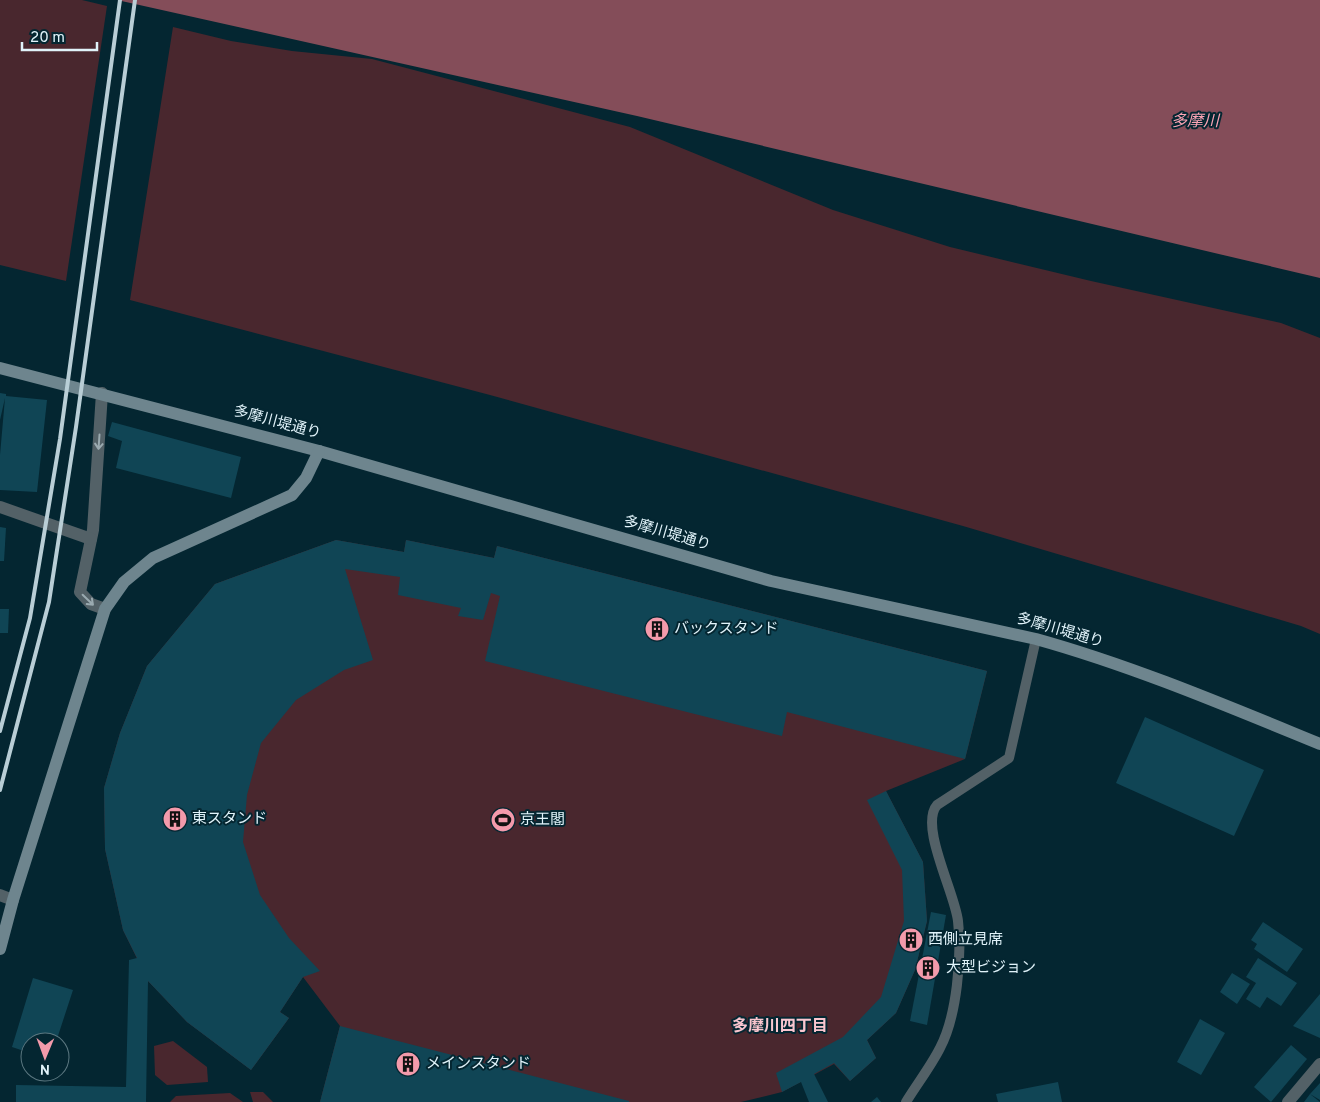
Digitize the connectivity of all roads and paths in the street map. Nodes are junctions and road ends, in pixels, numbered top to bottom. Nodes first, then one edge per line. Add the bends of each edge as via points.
1 (0, 368) edge
2 (102, 393) junction
3 (319, 451) junction
4 (0, 506) edge
5 (91, 539) junction
6 (105, 609) junction
7 (1036, 639) junction
8 (1320, 744) edge
9 (0, 895) edge
10 (13, 900) junction
11 (0, 949) edge
12 (1320, 1064) edge
13 (906, 1102) edge
14 (1288, 1102) edge

1 - 2 street, 多摩川堤通り
2 - 3 street, 多摩川堤通り
2 -> 5 street
3 - 6 street via 306,478 292,494 153,558 124,582
3 - 7 street, 多摩川堤通り via 771,581
4 - 5 street
5 -> 6 street via 80,592 91,604
6 - 10 street
7 - 8 street, 多摩川堤通り via 1218,702
7 - 13 lane via 1009,758 937,805 930,816 958,920 958,967 948,1030
9 - 10 street
10 - 11 street
12 - 14 street

